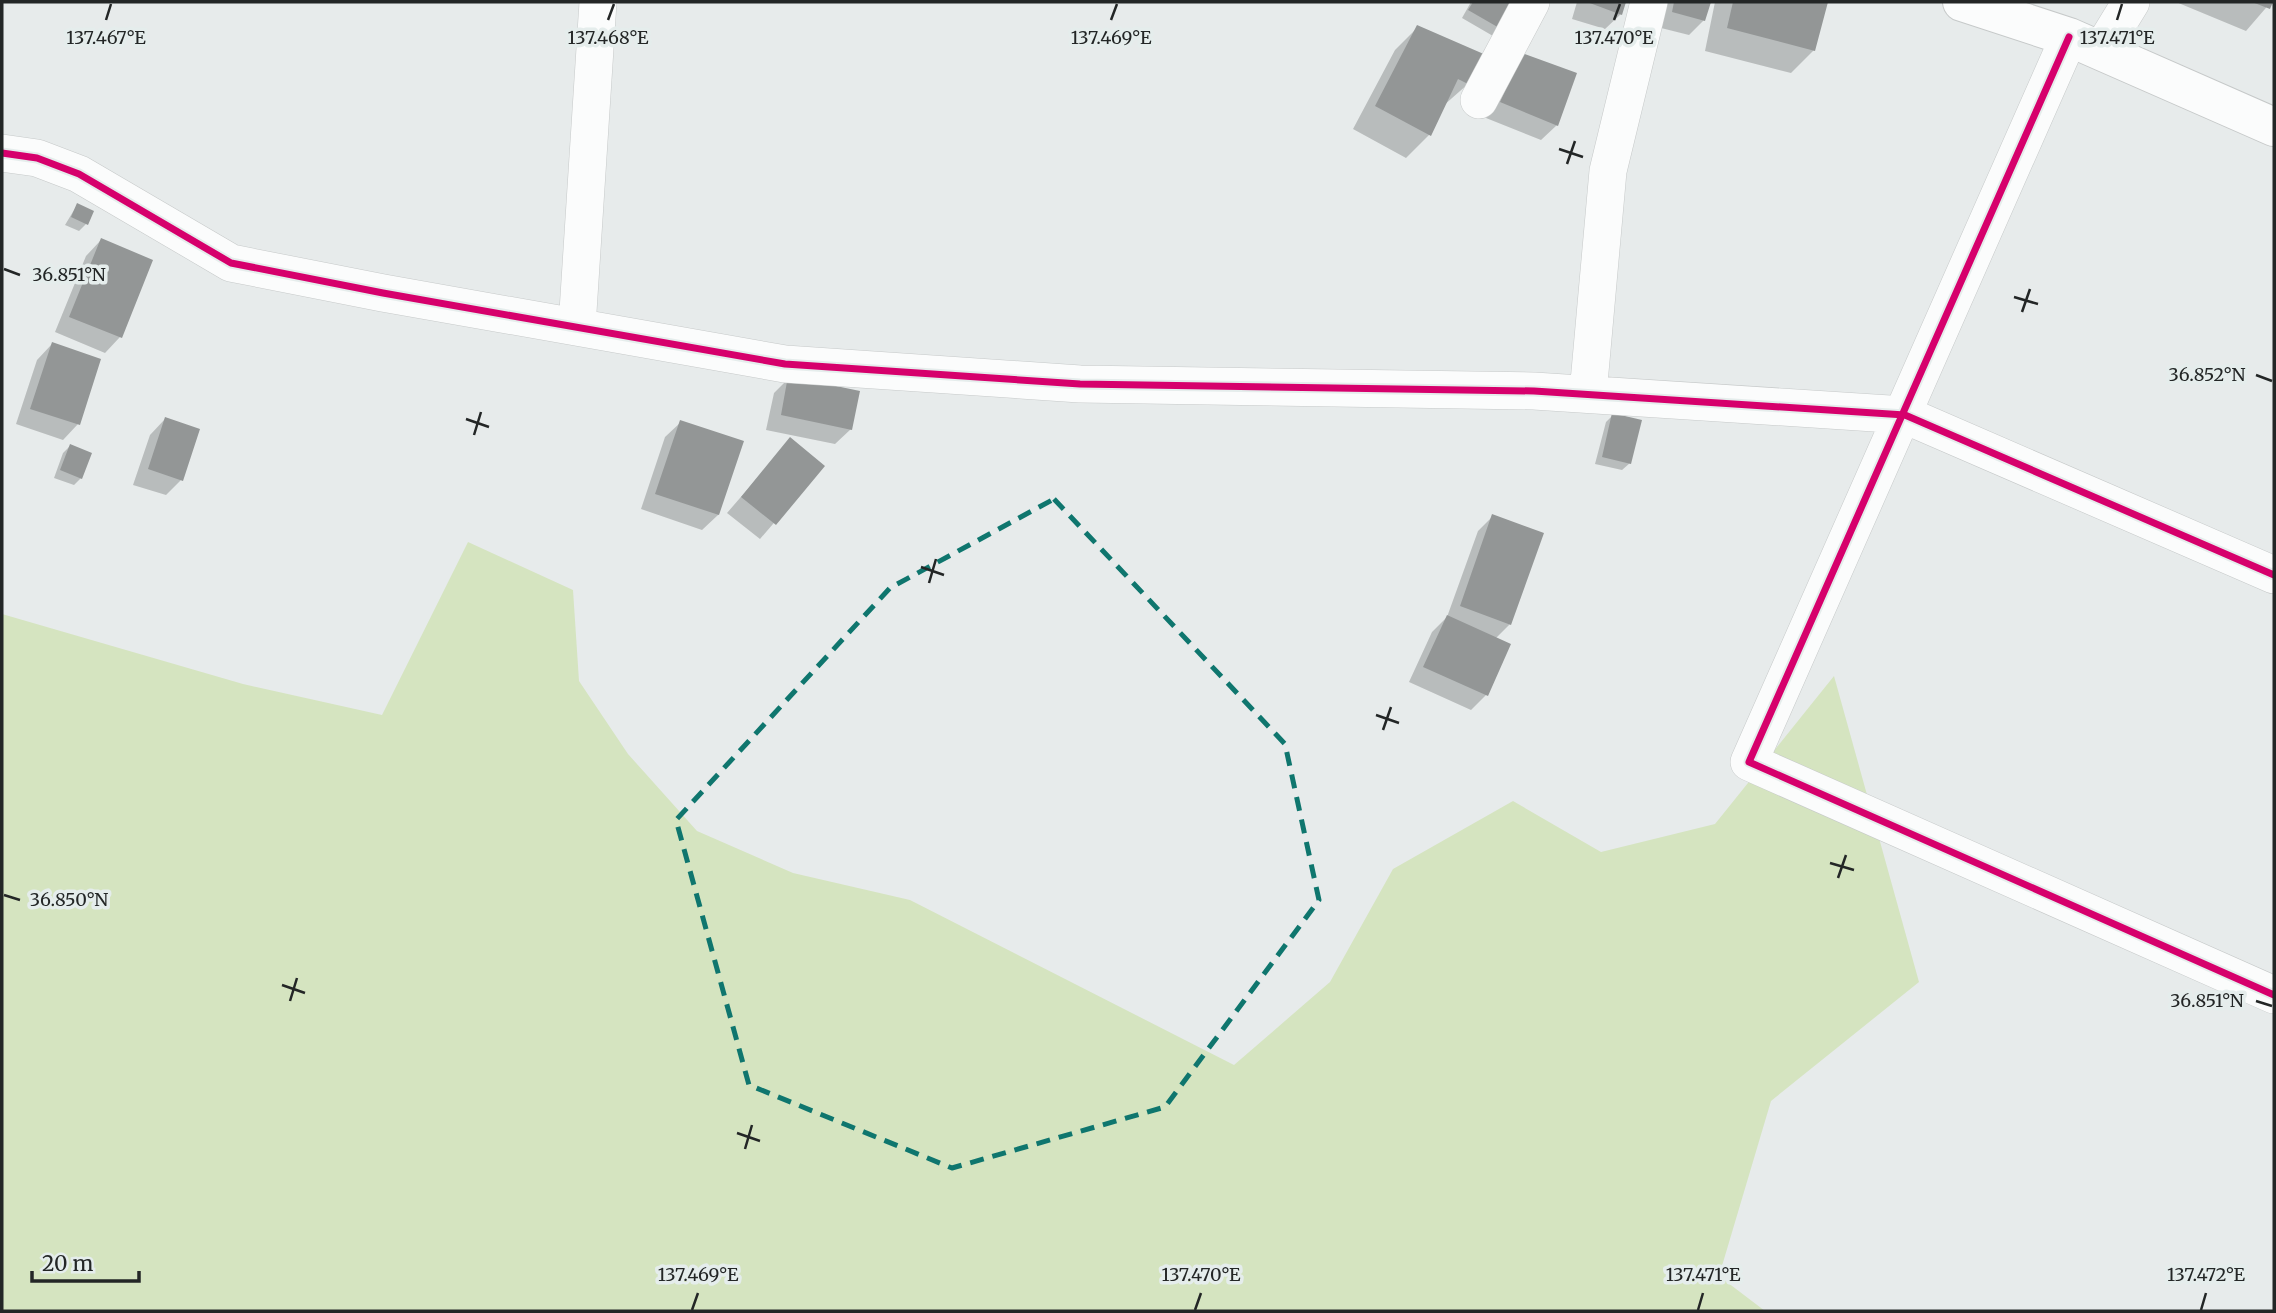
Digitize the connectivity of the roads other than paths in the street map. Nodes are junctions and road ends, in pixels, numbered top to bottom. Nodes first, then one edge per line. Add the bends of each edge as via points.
1 (598, 2) edge
2 (1531, 2) edge
3 (1649, 2) edge
4 (1962, 2) edge
5 (2131, 2) edge
6 (2085, 44) junction
7 (1479, 100) dead end
8 (2274, 127) edge
9 (2, 153) edge
10 (577, 327) junction
11 (1588, 394) junction
12 (1905, 415) junction
13 (2274, 575) edge
14 (2274, 995) edge

1 - 10 street
2 - 7 street
3 - 11 street via 1608,171
4 - 6 main road
5 - 6 street
6 - 8 main road
6 - 12 street
9 - 10 street via 37,158 79,174 232,262
10 - 11 street via 785,364 1067,383
11 - 12 street
12 - 13 street
12 - 14 street via 1749,762

